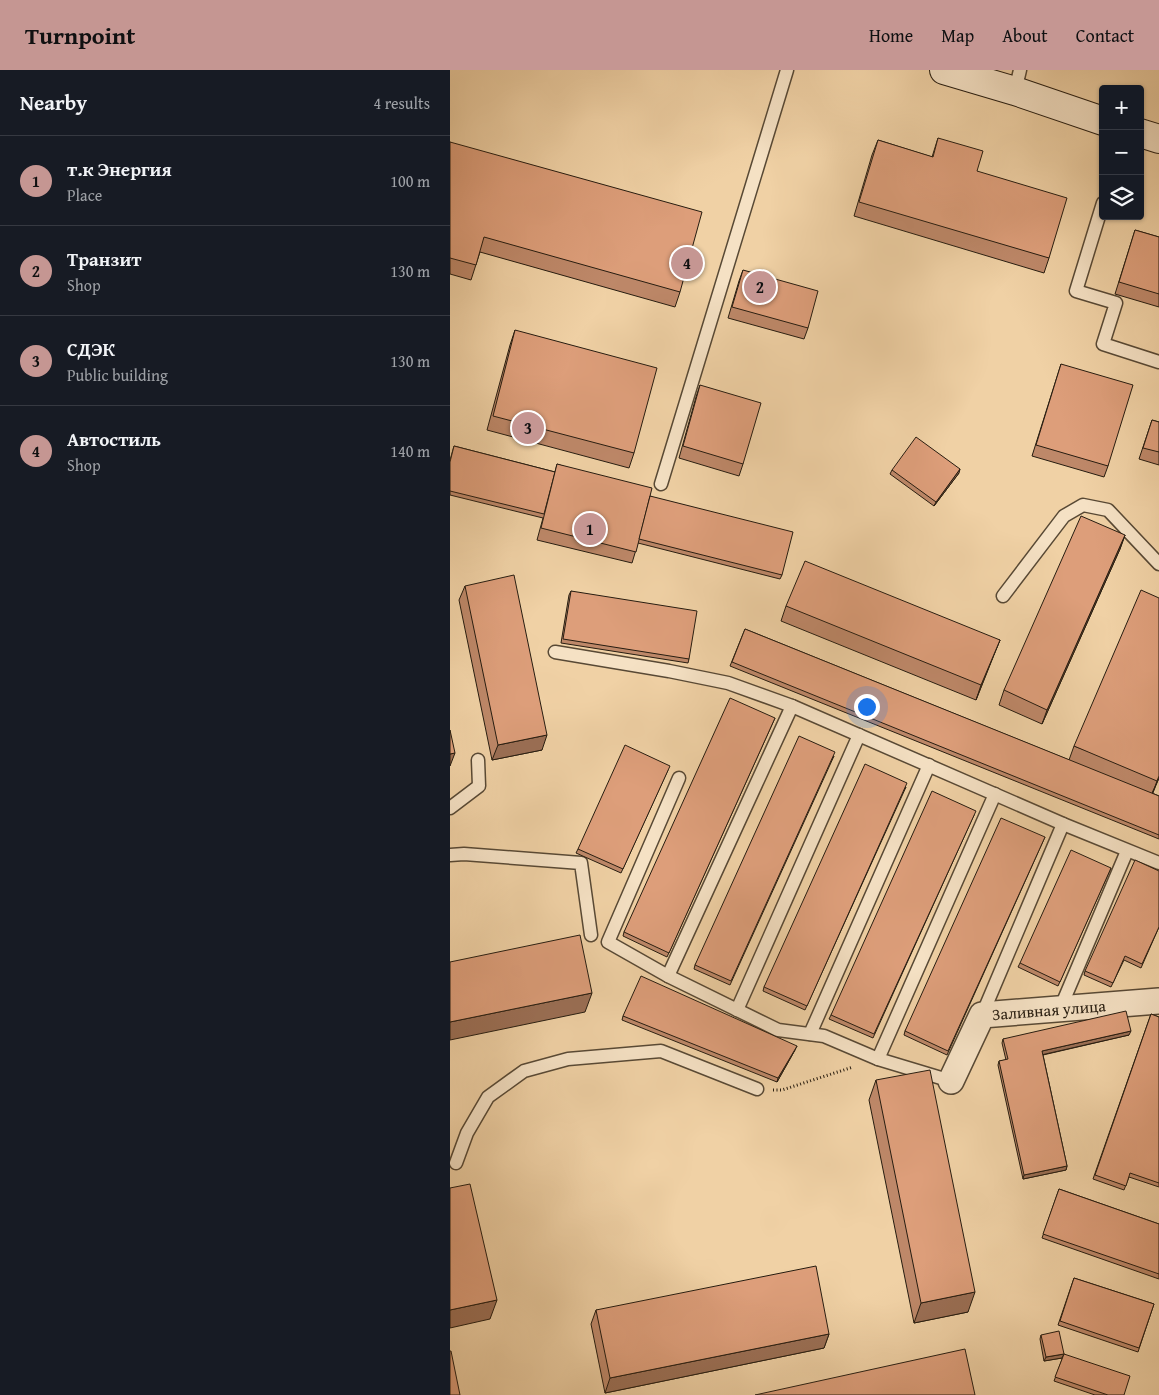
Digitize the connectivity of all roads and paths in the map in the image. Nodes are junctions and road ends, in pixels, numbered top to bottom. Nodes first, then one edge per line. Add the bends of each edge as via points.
1 (787, 70) edge
2 (944, 70) edge
3 (1017, 81) edge
4 (1099, 119) edge
5 (1144, 134) edge
6 (1159, 139) edge
7 (1099, 216) edge
8 (1159, 362) edge
9 (661, 484) dead end
10 (1159, 564) edge
11 (1003, 596) dead end
12 (555, 652) dead end
13 (792, 706) junction
14 (859, 735) junction
15 (478, 760) dead end
16 (929, 765) junction
17 (680, 778) dead end
18 (995, 794) junction
19 (450, 808) edge
20 (1063, 824) junction
21 (1127, 851) junction
22 (450, 855) edge
23 (1159, 863) edge
24 (590, 935) dead end
25 (668, 976) junction
26 (1159, 1001) edge
27 (1060, 1009) junction
28 (737, 1010) junction
29 (982, 1015) junction
30 (810, 1034) junction
31 (878, 1059) junction
32 (951, 1081) joint
33 (757, 1089) joint
34 (456, 1163) dead end

1 - 9 lane
2 - 3 main road
3 - 4 main road
5 - 6 main road
7 - 8 lane via 1076,291 1116,303 1103,344
10 - 11 lane via 1108,510 1083,505 1064,516
12 - 13 lane via 728,683
13 - 14 lane
13 - 25 lane
14 - 16 lane
14 - 28 lane
15 - 19 lane via 479,786
16 - 18 lane
16 - 30 lane
17 - 25 lane via 608,942
18 - 20 lane
18 - 31 lane
20 - 21 lane
20 - 29 lane
21 - 23 lane
21 - 27 lane
22 - 24 lane via 580,863
25 - 28 lane
26 - 27 street, Заливная улица
27 - 29 street, Заливная улица
28 - 30 lane via 778,1030
29 - 32 street, Заливная улица
30 - 31 lane via 824,1036
31 - 32 lane
31 - 33 path via 782,1090
33 - 34 lane via 661,1051 568,1059 524,1071 488,1097 467,1133

